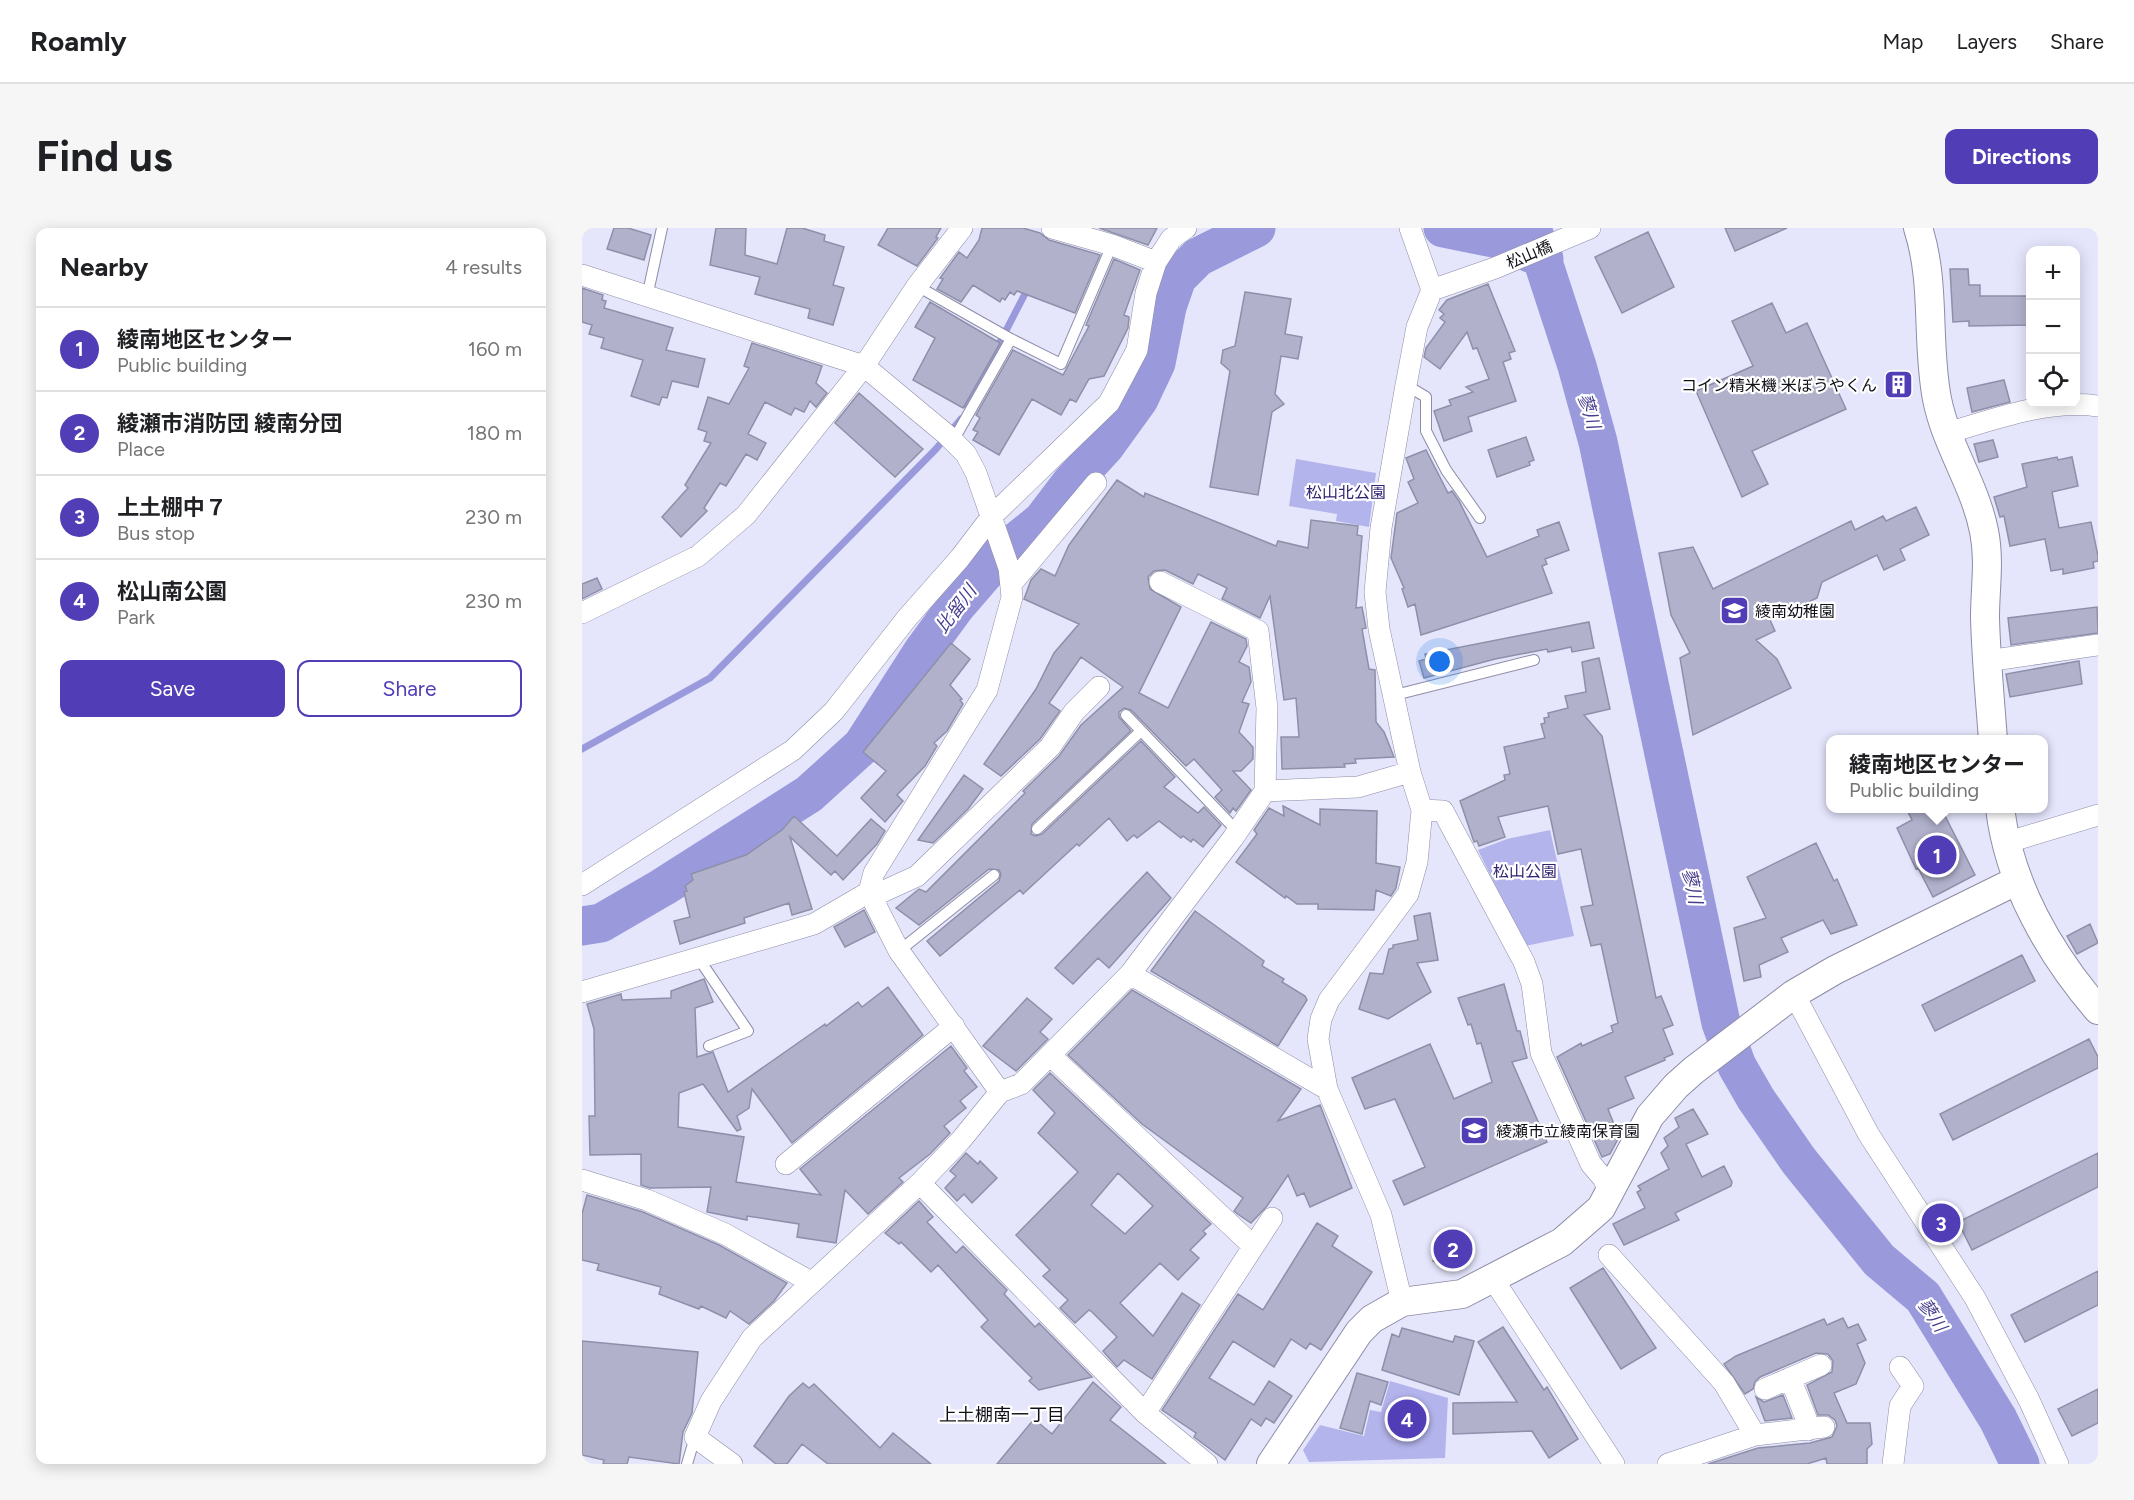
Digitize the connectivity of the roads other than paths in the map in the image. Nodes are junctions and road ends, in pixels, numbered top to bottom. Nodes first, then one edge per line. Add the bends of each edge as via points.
1 (662, 228) edge
2 (962, 228) edge
3 (1166, 228) edge
4 (1186, 228) edge
5 (1590, 228) edge
6 (1918, 228) edge
7 (1064, 229) edge
8 (1411, 230) edge
9 (1112, 245) junction
10 (1156, 262) junction
11 (582, 276) edge
12 (917, 286) junction
13 (1432, 290) junction
14 (647, 297) junction
15 (1011, 339) junction
16 (864, 366) junction
17 (1406, 385) junction
18 (2098, 406) edge
19 (1948, 433) junction
20 (953, 441) junction
21 (1096, 483) dead end
22 (1480, 518) dead end
23 (994, 519) junction
24 (1010, 576) junction
25 (1160, 582) dead end
26 (582, 613) edge
27 (2098, 645) edge
28 (1534, 660) dead end
29 (1987, 661) junction
30 (1099, 687) dead end
31 (1395, 695) junction
32 (1126, 716) dead end
33 (1142, 731) junction
34 (1993, 735) edge
35 (1410, 772) junction
36 (1265, 791) junction
37 (1422, 810) junction
38 (2001, 813) edge
39 (2098, 815) edge
40 (1037, 829) dead end
41 (1238, 831) junction
42 (2005, 843) junction
43 (994, 875) dead end
44 (2018, 880) junction
45 (582, 885) edge
46 (870, 895) junction
47 (899, 951) junction
48 (699, 959) junction
49 (1130, 974) junction
50 (582, 992) edge
51 (1794, 994) junction
52 (2098, 1011) edge
53 (954, 1026) junction
54 (709, 1046) dead end
55 (1051, 1056) junction
56 (1327, 1089) junction
57 (1000, 1092) junction
58 (786, 1164) dead end
59 (582, 1180) edge
60 (920, 1183) junction
61 (1611, 1194) junction
62 (1272, 1218) dead end
63 (1252, 1245) junction
64 (1609, 1255) dead end
65 (1493, 1279) junction
66 (811, 1282) junction
67 (1402, 1302) junction
68 (1821, 1365) dead end
69 (1900, 1367) dead end
70 (1790, 1378) junction
71 (1765, 1389) dead end
72 (1145, 1413) junction
73 (1755, 1435) junction
74 (695, 1437) junction
75 (687, 1464) edge
76 (732, 1464) edge
77 (1207, 1464) edge
78 (1271, 1464) edge
79 (1614, 1464) edge
80 (1668, 1464) edge
81 (1893, 1464) edge
82 (2058, 1464) edge

1 - 14 lane
2 - 12 street
3 - 10 lane
4 - 10 street via 1171,239
5 - 13 street, 松山橋
6 - 19 street via 1927,260 1935,385
7 - 9 street
8 - 13 street
9 - 10 street
9 - 15 lane via 1061,363
10 - 23 street via 1146,293 1137,350 1109,403
11 - 14 street
12 - 15 lane
12 - 16 street
13 - 17 street via 1417,327
14 - 16 street
15 - 20 lane
16 - 20 street
16 - 26 street via 746,515 698,556
17 - 22 lane via 1426,397 1426,431 1446,470
17 - 31 street via 1381,528 1376,592 1379,629
18 - 19 street via 2083,404 2026,412
19 - 29 street via 1978,508 1987,548
20 - 23 street via 966,453
21 - 24 street
23 - 24 street
23 - 45 street via 907,618 834,711 793,750
24 - 46 street via 1012,597 987,690 874,873
25 - 36 street via 1258,631 1268,708
27 - 29 street
28 - 31 lane
29 - 34 street
30 - 46 street via 1074,712 1050,747 917,876
31 - 35 street
32 - 33 lane
33 - 40 lane
33 - 41 lane
35 - 36 street via 1358,787
35 - 37 street
36 - 41 street
37 - 56 street via 1417,862 1408,894 1329,1000 1321,1019 1318,1039
37 - 61 street via 1443,811 1524,962 1532,984 1541,1053 1591,1164
38 - 42 street
39 - 42 street
41 - 49 street
42 - 44 street
43 - 47 lane
44 - 51 street
44 - 52 street via 2057,958
46 - 47 street
46 - 48 street via 814,924
47 - 53 street
48 - 50 street
48 - 54 lane via 748,1031
49 - 55 street
49 - 56 street
51 - 61 street via 1676,1086 1650,1116
51 - 82 street via 1869,1135 1975,1298 2030,1400
53 - 57 street
53 - 58 street
55 - 57 street via 1021,1083
55 - 63 street
56 - 67 street via 1381,1215
57 - 60 street
59 - 66 street via 647,1200 716,1229
60 - 66 street
60 - 72 street
61 - 65 street via 1595,1214 1562,1242
62 - 63 street
63 - 72 street
64 - 73 street via 1724,1383
65 - 67 street via 1462,1294
65 - 79 street
66 - 74 street via 752,1338 711,1401
67 - 78 street via 1372,1319 1359,1332
68 - 70 street
69 - 81 street via 1913,1386 1900,1406
70 - 71 street
70 - 73 street via 1806,1418 1816,1429
72 - 77 street
73 - 80 street
74 - 75 lane
74 - 76 street

